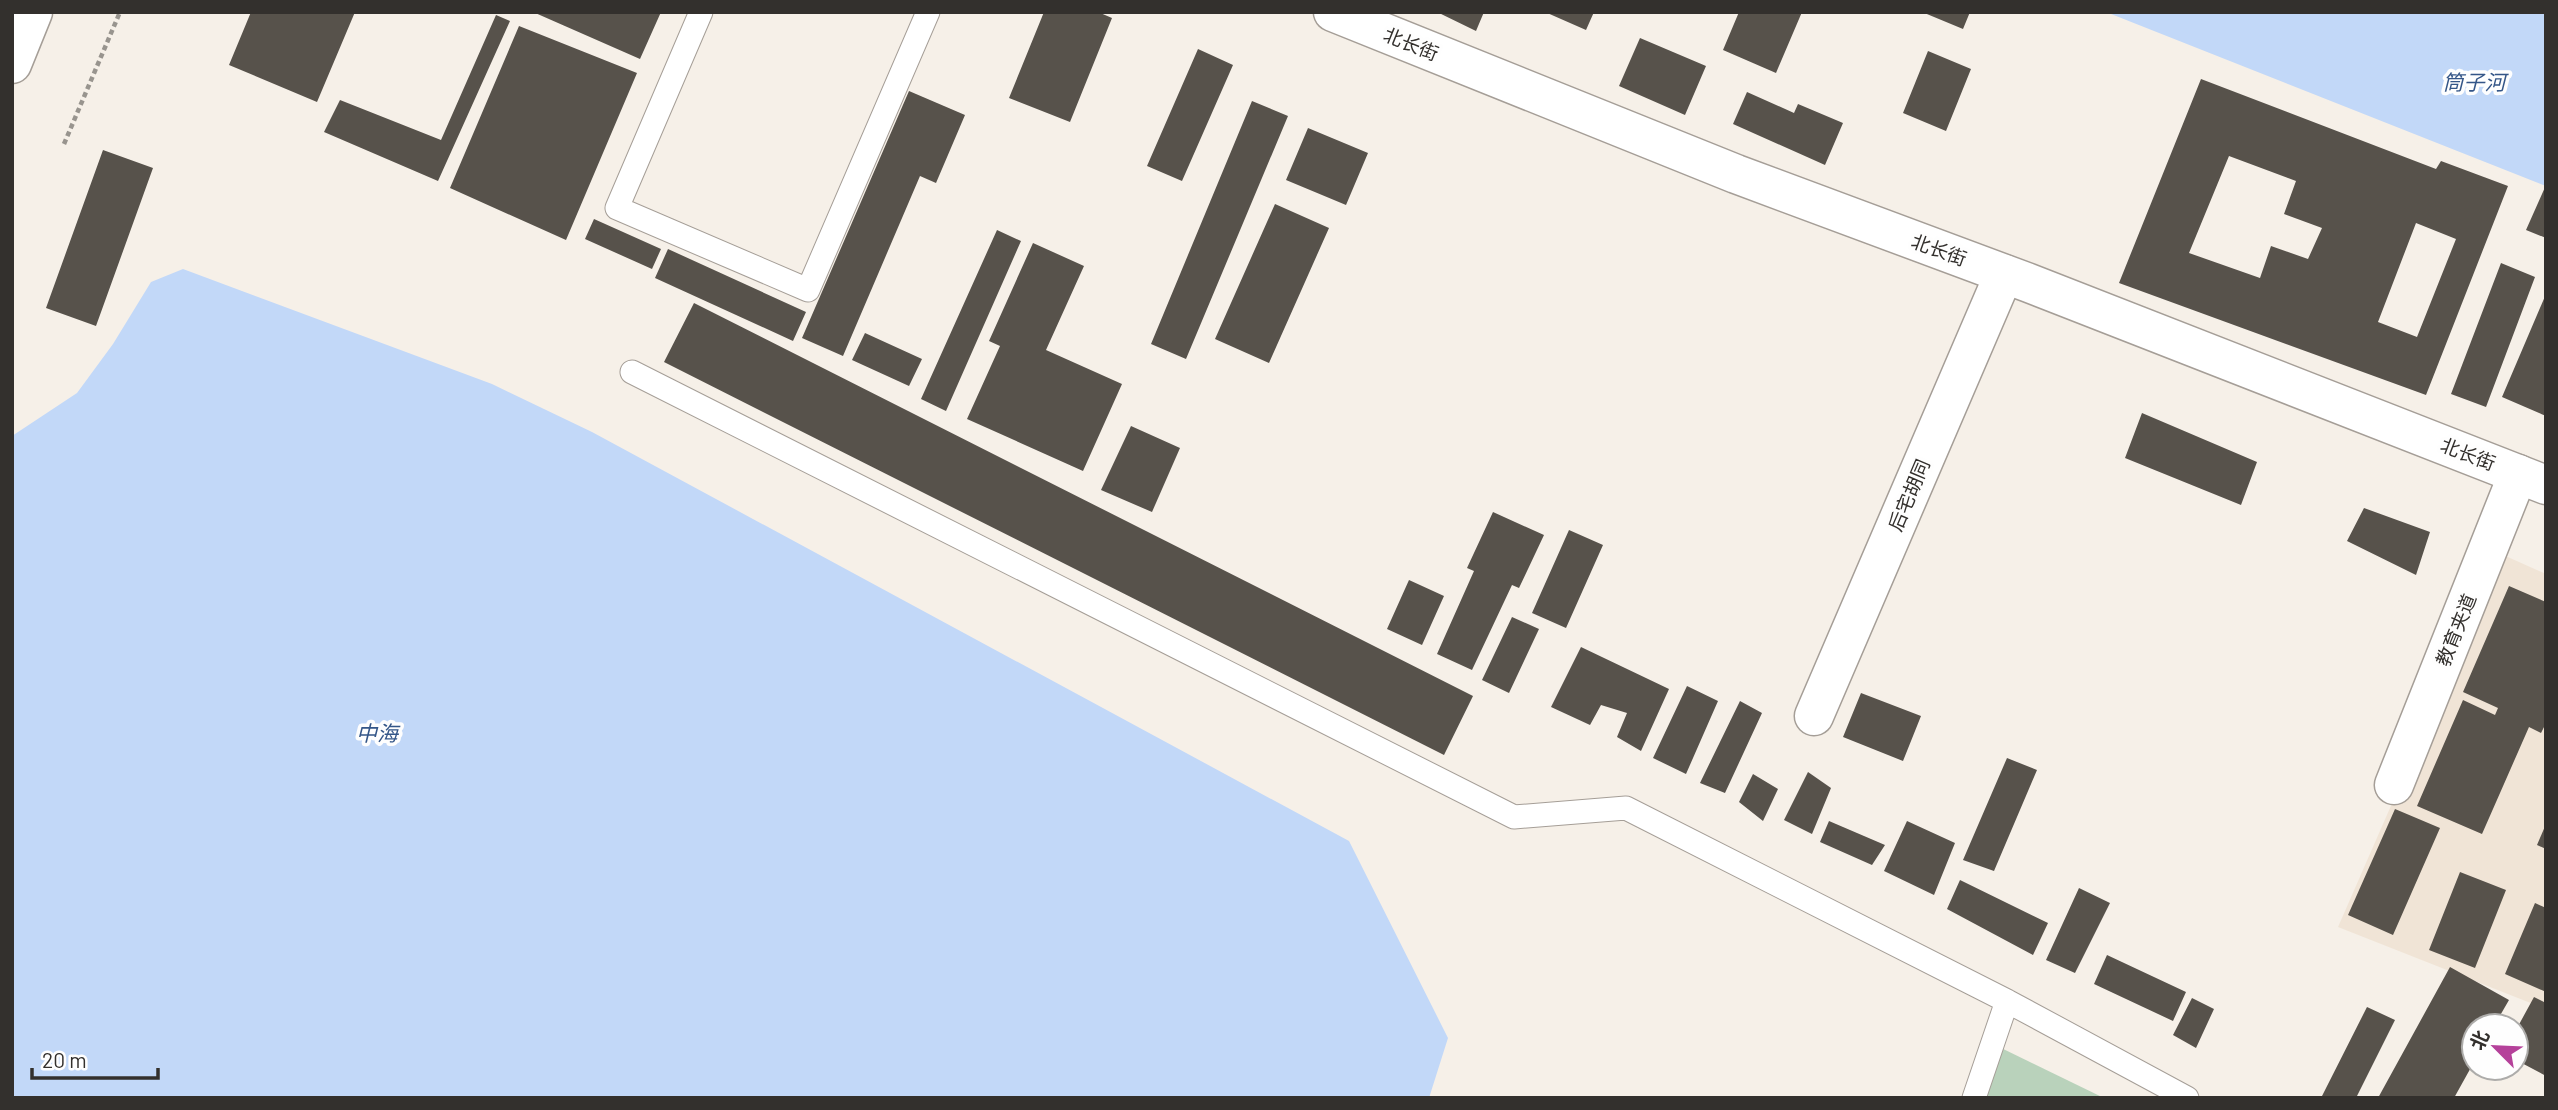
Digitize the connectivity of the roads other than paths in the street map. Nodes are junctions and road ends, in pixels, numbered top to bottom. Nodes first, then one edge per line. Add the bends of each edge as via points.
1 (33, 12) edge
2 (701, 12) edge
3 (1333, 12) edge
4 (921, 15) edge
5 (12, 64) edge
6 (2004, 274) junction
7 (632, 372) dead end
8 (2532, 479) edge
9 (1814, 716) dead end
10 (2394, 785) dead end
11 (2007, 1001) junction
12 (1974, 1098) edge
13 (2187, 1098) edge

1 - 5 street
2 - 4 lane via 617,208 808,290
3 - 6 street, 北长街 via 1736,174
6 - 8 street, 北长街
6 - 9 street, 后宅胡同
7 - 11 lane via 1514,817 1626,808
8 - 10 street, 教育夹道
11 - 12 lane
11 - 13 lane

